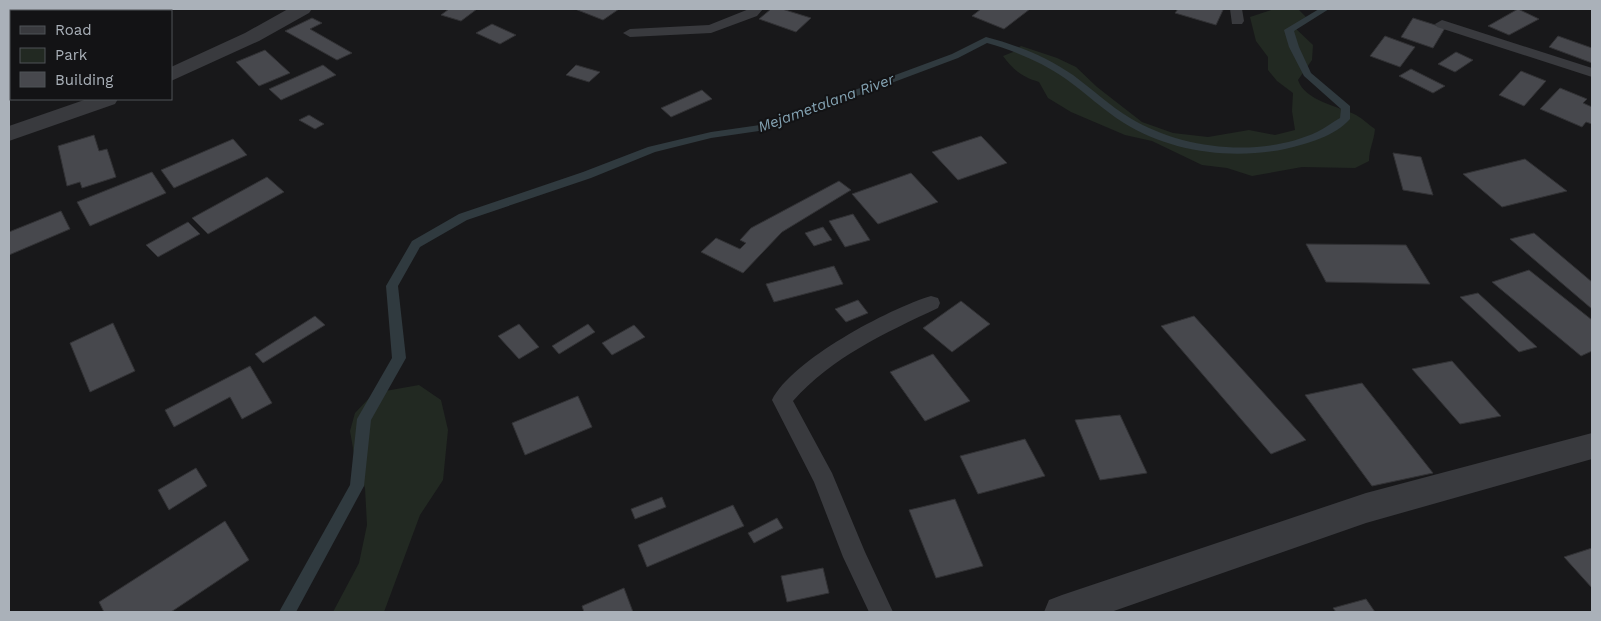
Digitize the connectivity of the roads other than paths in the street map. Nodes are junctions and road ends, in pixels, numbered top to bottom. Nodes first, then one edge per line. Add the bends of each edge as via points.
1 (302, 9) edge
2 (756, 9) edge
3 (1442, 24) dead end
4 (630, 33) dead end
5 (1592, 73) edge
6 (172, 75) edge
7 (104, 100) edge
8 (9, 134) edge
9 (931, 303) dead end
10 (1592, 446) edge
11 (881, 612) edge
12 (1062, 612) edge

1 - 6 street via 252,38
2 - 4 lane via 711,29
3 - 5 lane
7 - 8 street
9 - 11 lane via 859,337 796,382 782,400 824,480
10 - 12 street via 1366,508

